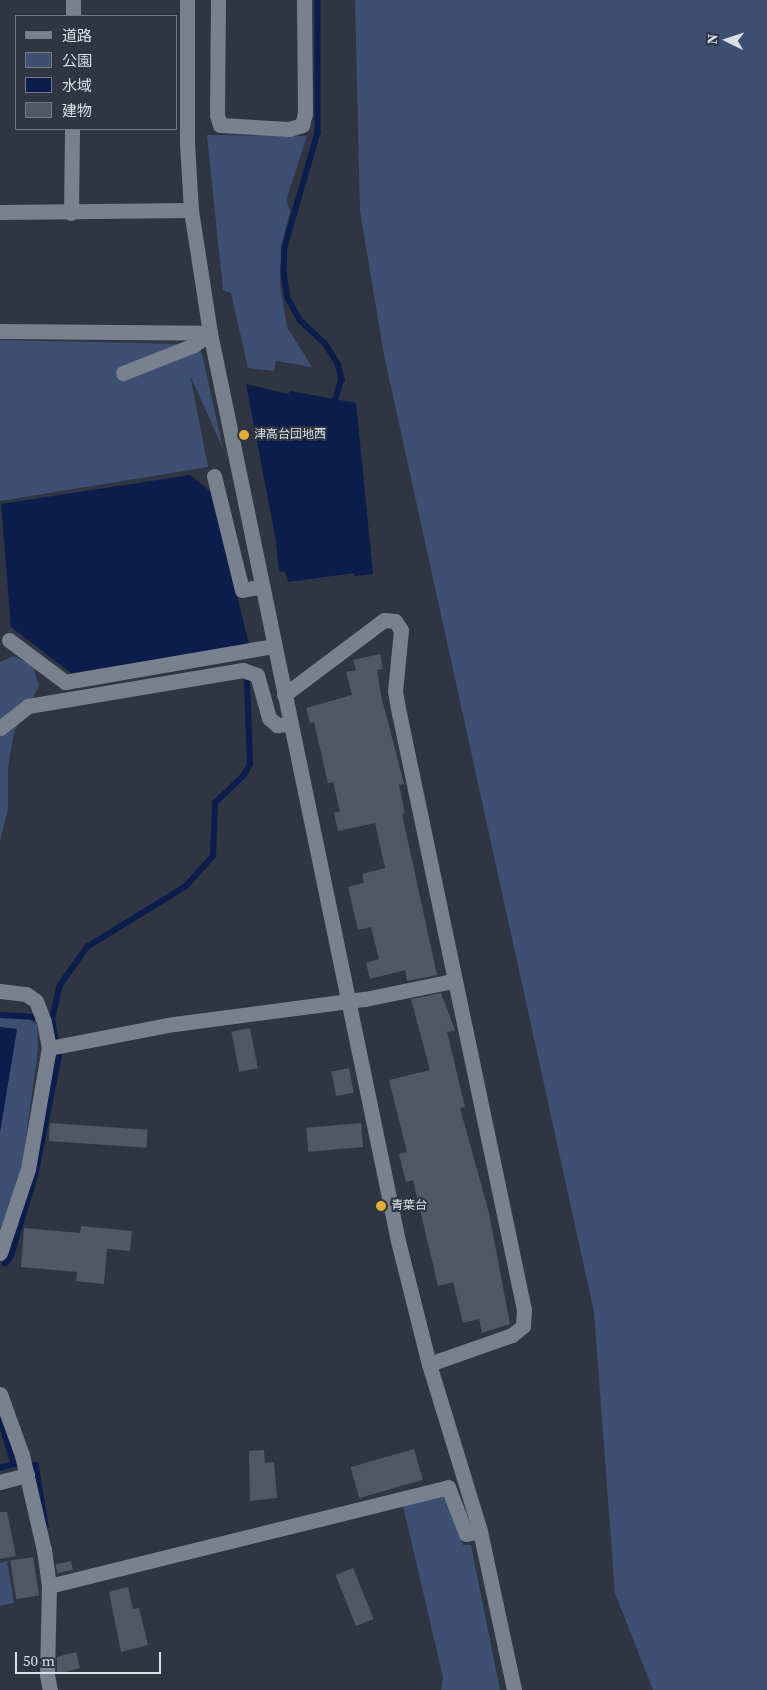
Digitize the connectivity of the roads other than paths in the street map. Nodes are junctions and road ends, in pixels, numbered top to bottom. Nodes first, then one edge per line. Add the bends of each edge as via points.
1 (73, 0) edge
2 (187, 0) edge
3 (218, 0) edge
4 (304, 0) edge
5 (73, 15) edge
6 (72, 130) edge
7 (191, 210) junction
8 (0, 212) edge
9 (71, 213) junction
10 (0, 331) edge
11 (210, 333) junction
12 (123, 373) dead end
13 (214, 476) dead end
14 (262, 586) junction
15 (9, 640) dead end
16 (273, 646) junction
17 (284, 695) junction
18 (290, 724) junction
19 (0, 728) edge
20 (453, 981) junction
21 (0, 991) edge
22 (350, 1001) junction
23 (55, 1047) junction
24 (0, 1253) edge
25 (429, 1364) junction
26 (0, 1394) edge
27 (25, 1467) junction
28 (0, 1482) edge
29 (480, 1531) junction
30 (54, 1586) junction
31 (50, 1690) edge
32 (514, 1690) edge

1 - 5 street
2 - 7 street via 187,143
3 - 4 street via 216,115 220,125 288,130 302,125 305,112
6 - 9 street
7 - 9 street
7 - 11 street
8 - 9 street
10 - 11 street
11 - 12 street via 194,346
11 - 14 street
13 - 14 street via 242,590
14 - 16 street
15 - 16 street via 66,682
16 - 17 street
17 - 18 street
17 - 20 street via 384,620 395,621 401,630 395,691
18 - 19 street via 277,725 269,718 257,675 243,670 28,706
18 - 22 street
20 - 22 street
20 - 25 street via 524,1310 523,1326 512,1335
21 - 23 street via 26,994 36,1001
22 - 23 street via 174,1024
22 - 25 street via 398,1241
23 - 24 street via 28,1169
25 - 29 street
26 - 27 street
27 - 28 street
27 - 30 street
29 - 30 street via 466,1534 448,1487
29 - 32 street
30 - 31 street via 47,1675

